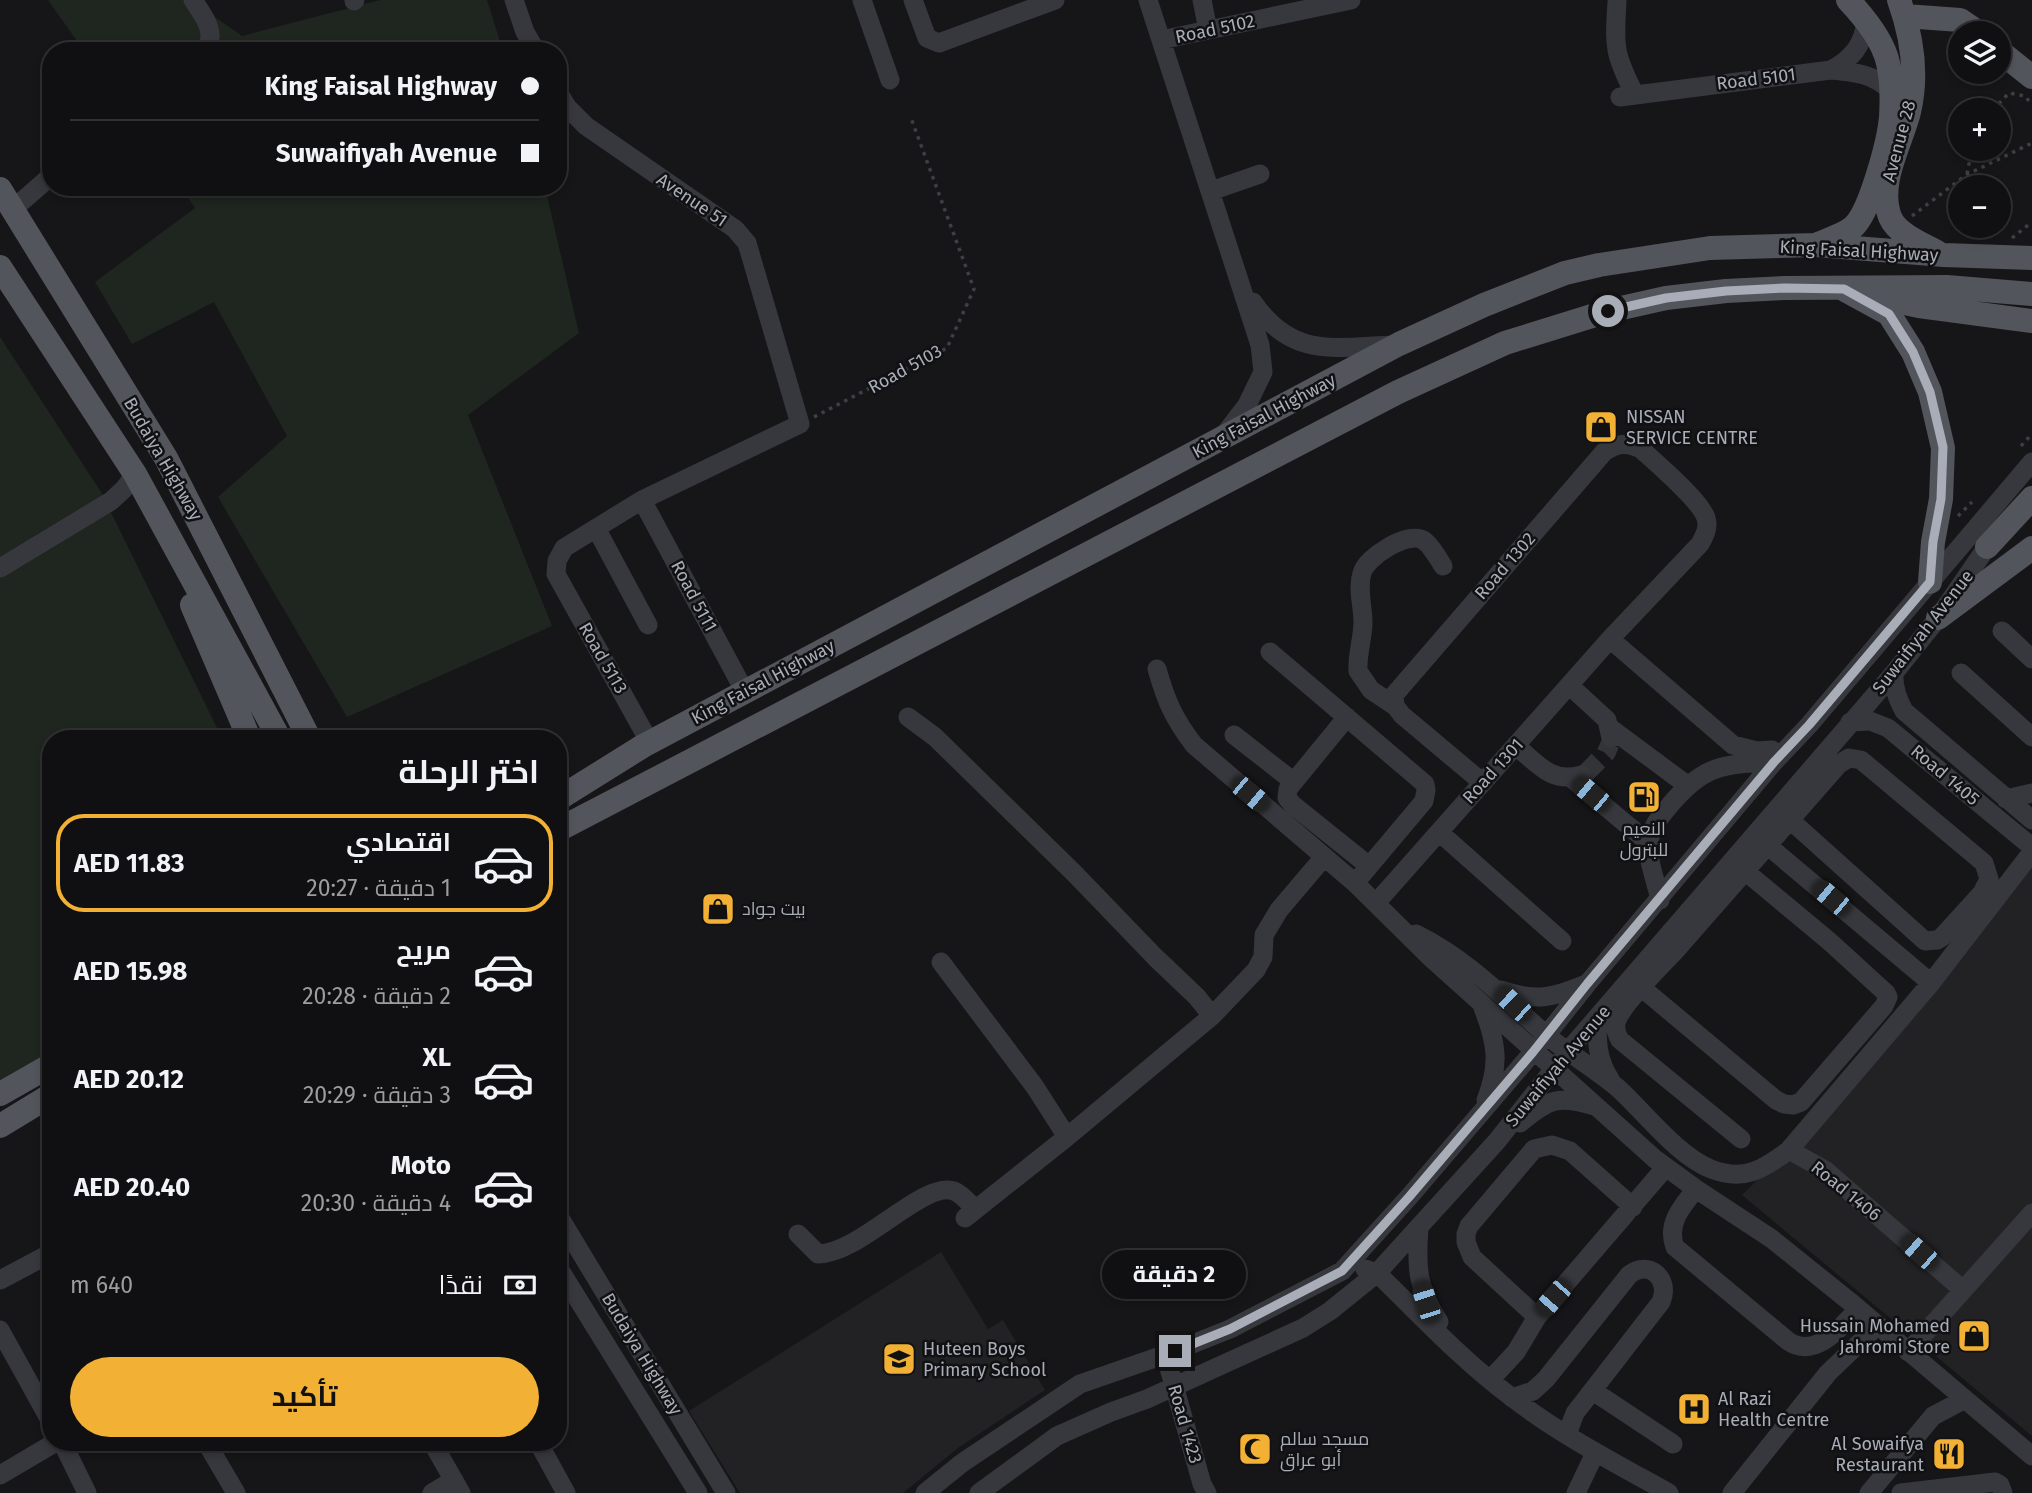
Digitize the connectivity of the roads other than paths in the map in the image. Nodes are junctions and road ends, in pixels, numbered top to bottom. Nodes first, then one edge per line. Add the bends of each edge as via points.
1 (192, 0) edge
2 (514, 0) edge
3 (862, 0) edge
4 (913, 0) edge
5 (1055, 0) edge
6 (1148, 0) edge
7 (1202, 0) edge
8 (1350, 0) edge
9 (1848, 0) edge
10 (1617, 2) edge
11 (1902, 8) edge
12 (1961, 21) edge
13 (1866, 22) junction
14 (1208, 30) junction
15 (1161, 40) junction
16 (209, 42) edge
17 (531, 42) edge
18 (2011, 60) edge
19 (1831, 70) junction
20 (2032, 77) edge
21 (890, 80) dead end
22 (1891, 91) junction
23 (567, 107) edge
24 (1260, 174) dead end
25 (42, 181) edge
26 (1211, 191) junction
27 (7, 199) edge
28 (1816, 245) junction
29 (2025, 251) edge
30 (1944, 255) junction
31 (0, 267) edge
32 (1238, 281) junction
33 (1844, 289) junction
34 (2032, 294) edge
35 (2032, 321) edge
36 (1399, 344) junction
37 (1218, 441) junction
38 (2032, 462) edge
39 (140, 484) junction
40 (2032, 498) edge
41 (642, 500) junction
42 (2032, 508) edge
43 (596, 528) junction
44 (1707, 529) joint
45 (1987, 547) junction
46 (2032, 548) edge
47 (1443, 566) dead end
48 (0, 568) edge
49 (1930, 582) junction
50 (1938, 618) junction
51 (648, 625) dead end
52 (2002, 631) dead end
53 (1610, 639) junction
54 (1270, 652) dead end
55 (2032, 659) edge
56 (1157, 669) dead end
57 (1894, 673) junction
58 (1961, 673) dead end
59 (1570, 686) junction
60 (745, 692) junction
61 (1395, 706) junction
62 (908, 717) dead end
63 (1347, 717) junction
64 (1850, 722) junction
65 (246, 730) edge
66 (275, 730) edge
67 (305, 730) edge
68 (1234, 735) dead end
69 (2032, 737) edge
70 (650, 743) junction
71 (1516, 746) junction
72 (1781, 755) junction
73 (1294, 782) junction
74 (1483, 783) junction
75 (1687, 785) junction
76 (2032, 793) edge
77 (567, 794) edge
78 (2006, 799) junction
79 (1789, 819) junction
80 (2032, 820) edge
81 (567, 825) edge
82 (1438, 832) junction
83 (1649, 843) junction
84 (1767, 845) junction
85 (2032, 849) edge
86 (1324, 857) junction
87 (1368, 866) junction
88 (1746, 872) junction
89 (1355, 883) junction
90 (1660, 900) junction
91 (1377, 903) junction
92 (1562, 941) dead end
93 (942, 962) dead end
94 (1931, 983) junction
95 (1587, 984) junction
96 (1642, 988) junction
97 (1488, 994) junction
98 (1212, 1016) junction
99 (1597, 1019) junction
100 (1547, 1035) junction
101 (1568, 1051) junction
102 (1533, 1052) junction
103 (1555, 1068) junction
104 (42, 1070) edge
105 (1617, 1088) junction
106 (0, 1094) edge
107 (42, 1100) edge
108 (1599, 1107) junction
109 (1481, 1112) junction
110 (0, 1126) edge
111 (1067, 1137) junction
112 (1741, 1139) dead end
113 (1670, 1140) junction
114 (1497, 1141) junction
115 (1789, 1150) junction
116 (1660, 1163) junction
117 (1696, 1189) junction
118 (1633, 1207) junction
119 (2032, 1213) edge
120 (1419, 1228) junction
121 (567, 1230) edge
122 (798, 1234) dead end
123 (42, 1258) edge
124 (1342, 1271) junction
125 (1377, 1273) junction
126 (0, 1280) edge
127 (567, 1282) edge
128 (1964, 1290) junction
129 (1858, 1309) junction
130 (1538, 1317) junction
131 (1878, 1325) junction
132 (3, 1341) edge
133 (1908, 1352) junction
134 (1165, 1354) junction
135 (1462, 1354) junction
136 (1490, 1380) junction
137 (1175, 1386) junction
138 (1593, 1391) junction
139 (1512, 1398) junction
140 (1965, 1399) junction
141 (42, 1407) edge
142 (1570, 1436) junction
143 (1673, 1444) dead end
144 (42, 1450) edge
145 (66, 1451) edge
146 (211, 1451) edge
147 (437, 1451) edge
148 (543, 1451) edge
149 (1595, 1453) junction
150 (2032, 1456) edge
151 (0, 1475) edge
152 (458, 1487) edge
153 (87, 1493) edge
154 (236, 1493) edge
155 (432, 1493) edge
156 (566, 1493) edge
157 (698, 1493) edge
158 (726, 1493) edge
159 (925, 1493) edge
160 (979, 1493) edge
161 (1207, 1493) edge
162 (1576, 1493) edge
163 (1669, 1493) edge
164 (1732, 1493) edge
165 (1869, 1493) edge
166 (1901, 1493) edge
167 (2003, 1493) edge

1 - 16 street via 208,23
2 - 17 street
3 - 21 street
4 - 5 street via 927,38 939,43
6 - 15 street
7 - 14 street
8 - 14 street, Road 5102
9 - 13 main road, Avenue 28
10 - 19 street, Road 5101 via 1614,44 1628,96
11 - 12 main road
11 - 30 main road, Avenue 28 via 1915,66 1911,99 1885,193 1891,219 1909,236
13 - 19 street via 1856,51
13 - 22 main road, Avenue 28 via 1883,47
14 - 15 street, Road 5102
15 - 26 street
18 - 20 main road
19 - 22 street, Road 5101 via 1874,78
22 - 28 main road, Avenue 28 via 1886,141 1860,219 1852,228
23 - 41 street, Avenue 51 via 586,127 735,229 747,243 800,424
24 - 26 street
25 - 27 street
26 - 32 street
27 - 67 main road, Budaiya Highway via 166,458
28 - 30 main road, King Faisal Highway
28 - 36 main road, King Faisal Highway via 1710,248 1565,273
29 - 30 main road, King Faisal Highway
31 - 39 main road, Budaiya Highway
32 - 36 street via 1264,318 1285,336 1309,346
32 - 37 street via 1260,345 1263,372 1247,405
33 - 34 main road, King Faisal Highway via 1947,287
33 - 35 main road via 1919,306
33 - 49 main road via 1889,314 1913,352 1930,392 1943,447
33 - 81 main road, King Faisal Highway via 1785,288 1666,298 1505,343 1398,392
36 - 37 main road, King Faisal Highway
37 - 60 main road, King Faisal Highway
38 - 49 street, Suwaifiyah Avenue
39 - 48 street via 124,489
39 - 65 main road
39 - 66 main road, Budaiya Highway
40 - 45 main road
41 - 43 street
41 - 60 street, Road 5111
42 - 45 street, Suwaifiyah Avenue
43 - 51 street
43 - 70 street, Road 5113 via 564,548 556,561 556,574
44 - 53 street, Road 1301 via 1700,544
44 - 61 street, Road 1302 via 1701,508 1642,449 1632,444 1613,446 1397,690
45 - 50 street, Suwaifiyah Avenue
46 - 50 main road
47 - 61 street via 1426,541 1415,537 1367,562 1362,572 1358,671 1371,690
49 - 72 street, Suwaifiyah Avenue
50 - 57 street, Suwaifiyah Avenue
52 - 55 street
53 - 59 street, Road 1301
53 - 72 street via 1733,745
54 - 63 street
56 - 86 street via 1175,721 1194,745
57 - 64 street, Suwaifiyah Avenue
57 - 78 street, Road 1405 via 1897,698 1905,710
58 - 69 street
59 - 71 street, Road 1301
59 - 75 street via 1602,713 1610,736
60 - 70 main road, King Faisal Highway
61 - 74 street
62 - 98 street via 935,737 1075,874
63 - 73 street
63 - 87 street via 1421,780 1426,790 1424,801
64 - 85 street, Road 1405 via 1870,721 1888,728
64 - 99 street, Suwaifiyah Avenue
68 - 73 street
70 - 77 main road, King Faisal Highway
71 - 74 street, Road 1301
71 - 83 street via 1555,777 1578,776
72 - 75 street via 1729,764
72 - 90 street, Suwaifiyah Avenue
73 - 87 street via 1287,794 1290,802
74 - 82 street, Road 1301
75 - 83 street via 1655,824
76 - 78 street, Road 1405
78 - 80 street, Road 1405
79 - 79 street via 1839,764 1855,758 1984,863 1989,879 1942,937 1925,941
79 - 84 street
82 - 91 street, Road 1301
82 - 92 street
83 - 90 street
84 - 88 street
84 - 94 street
85 - 94 street
86 - 89 street
86 - 98 street via 1279,910 1265,935 1263,957 1256,970
87 - 89 street
88 - 96 street
88 - 96 street via 1888,997 1808,1096 1793,1105 1776,1100
89 - 91 street
90 - 95 street, Suwaifiyah Avenue
91 - 97 street via 1403,928 1452,954
93 - 111 street
94 - 115 street
95 - 97 street via 1557,996
95 - 100 street, Suwaifiyah Avenue
96 - 112 street via 1618,1018 1620,1040
97 - 100 street
97 - 102 street
97 - 109 street via 1495,1075
98 - 111 street
99 - 101 street, Suwaifiyah Avenue
99 - 105 street via 1598,1052
100 - 101 street
100 - 102 street, Suwaifiyah Avenue
101 - 103 street, Suwaifiyah Avenue
101 - 105 street
102 - 103 street
102 - 109 street, Suwaifiyah Avenue
103 - 108 street
103 - 114 street, Suwaifiyah Avenue
104 - 106 main road
105 - 113 street
107 - 110 main road
108 - 114 street via 1560,1099 1535,1111
108 - 116 street
109 - 124 street, Suwaifiyah Avenue
111 - 122 street via 970,1213 958,1192 949,1190 923,1197 832,1254 818,1254
113 - 115 street via 1710,1169 1740,1174 1754,1173
113 - 116 street
114 - 120 street, Suwaifiyah Avenue
115 - 128 street, Road 1406 via 1825,1170
116 - 117 street
116 - 118 street
117 - 129 street via 1772,1239
117 - 129 street via 1674,1223 1675,1247 1788,1341 1802,1348 1819,1345
118 - 130 street
118 - 130 street via 1562,1146 1543,1146 1526,1155 1469,1227 1466,1242 1472,1257
119 - 128 street
120 - 125 street, Suwaifiyah Avenue
120 - 135 street via 1417,1255 1426,1302
121 - 158 street, Budaiya Highway
123 - 126 street
124 - 125 street via 1363,1268
124 - 134 street, Suwaifiyah Avenue via 1230,1329
125 - 135 street
125 - 137 street, Suwaifiyah Avenue via 1303,1328
127 - 157 street, Budaiya Highway
128 - 133 street
129 - 131 street
130 - 136 street via 1516,1352
131 - 133 street
131 - 164 street via 1828,1373
132 - 141 street
133 - 140 street
134 - 137 street, Road 1423
134 - 159 street, Suwaifiyah Avenue via 1080,1384
135 - 136 street
136 - 139 street
137 - 160 street, Suwaifiyah Avenue via 1057,1436
137 - 161 street, Road 1423
138 - 139 street via 1661,1302 1664,1285 1653,1271 1644,1268 1629,1275 1546,1380 1533,1391
138 - 142 street via 1575,1413
138 - 143 street
139 - 142 street
140 - 150 street
140 - 165 street via 1933,1416
142 - 149 street
144 - 151 street
145 - 153 street
146 - 154 street
147 - 152 street
148 - 156 street
149 - 162 street
149 - 163 street
152 - 155 street
166 - 167 street via 1995,1482

